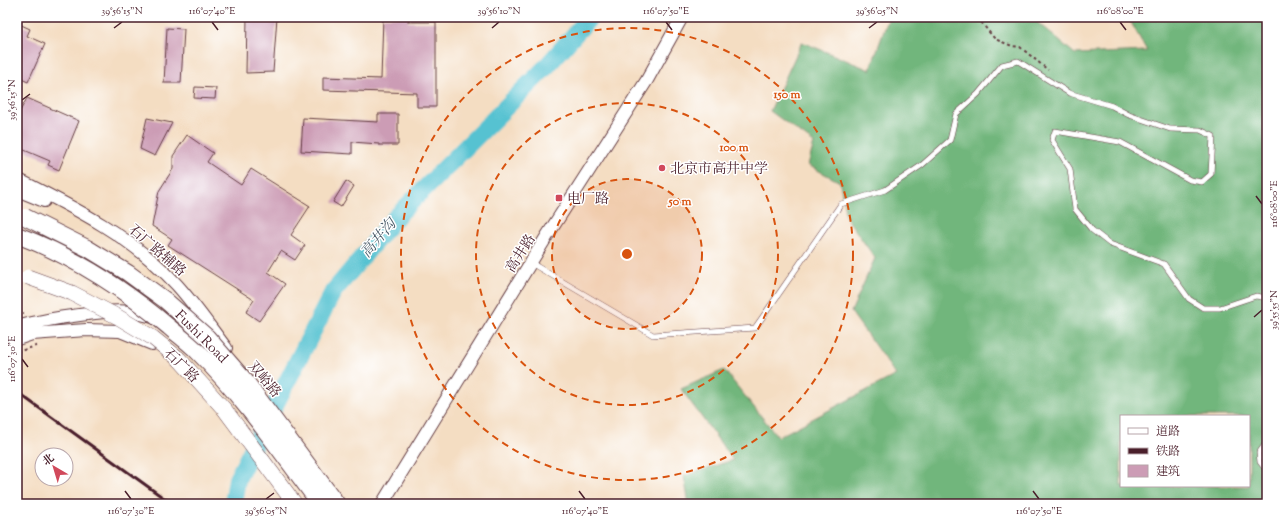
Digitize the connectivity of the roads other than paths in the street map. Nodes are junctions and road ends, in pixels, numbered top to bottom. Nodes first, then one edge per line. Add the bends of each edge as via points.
1 (682, 17) edge
2 (17, 179) edge
3 (17, 190) edge
4 (25, 217) dead end
5 (17, 236) edge
6 (531, 263) junction
7 (28, 277) dead end
8 (1267, 298) edge
9 (158, 318) junction
10 (17, 327) edge
11 (17, 339) edge
12 (248, 380) junction
13 (1267, 442) edge
14 (1267, 471) edge
15 (295, 504) edge
16 (302, 504) edge
17 (320, 504) edge
18 (337, 504) edge
19 (341, 504) edge
20 (382, 504) edge

1 - 6 street, 高井路 via 647,80
2 - 12 street, 石广路辅路 via 100,223 160,269 197,308
3 - 9 street, 石广路辅路 via 35,196 112,236 169,285 175,294 173,304
4 - 18 highway, Fushi Road, bridge via 87,248 128,273 165,300 207,337 247,382
5 - 17 highway, Fushi Road, bridge via 39,243 108,280 196,350 241,400
6 - 8 lane via 653,335 754,328 841,204 884,190 922,164 950,140 956,114 978,94 1002,65 1018,61 1069,93 1112,106 1129,115 1170,129 1200,130 1213,136 1211,174 1202,182 1190,180 1120,142 1055,130 1052,140 1070,170 1075,209 1092,230 1110,244 1164,264 1189,299 1203,308 1220,308 1256,296
6 - 20 street, 高井路
7 - 15 main road, 石广路, bridge via 72,293 118,316 153,338 178,359 225,410
9 - 10 street, 双峪路 via 116,311 83,314
9 - 12 street, 双峪路 via 186,330 213,346
11 - 16 street via 32,334 86,330 120,331 171,354 226,404
12 - 19 street, 双峪路, bridge
13 - 14 lane via 1259,453 1260,462

